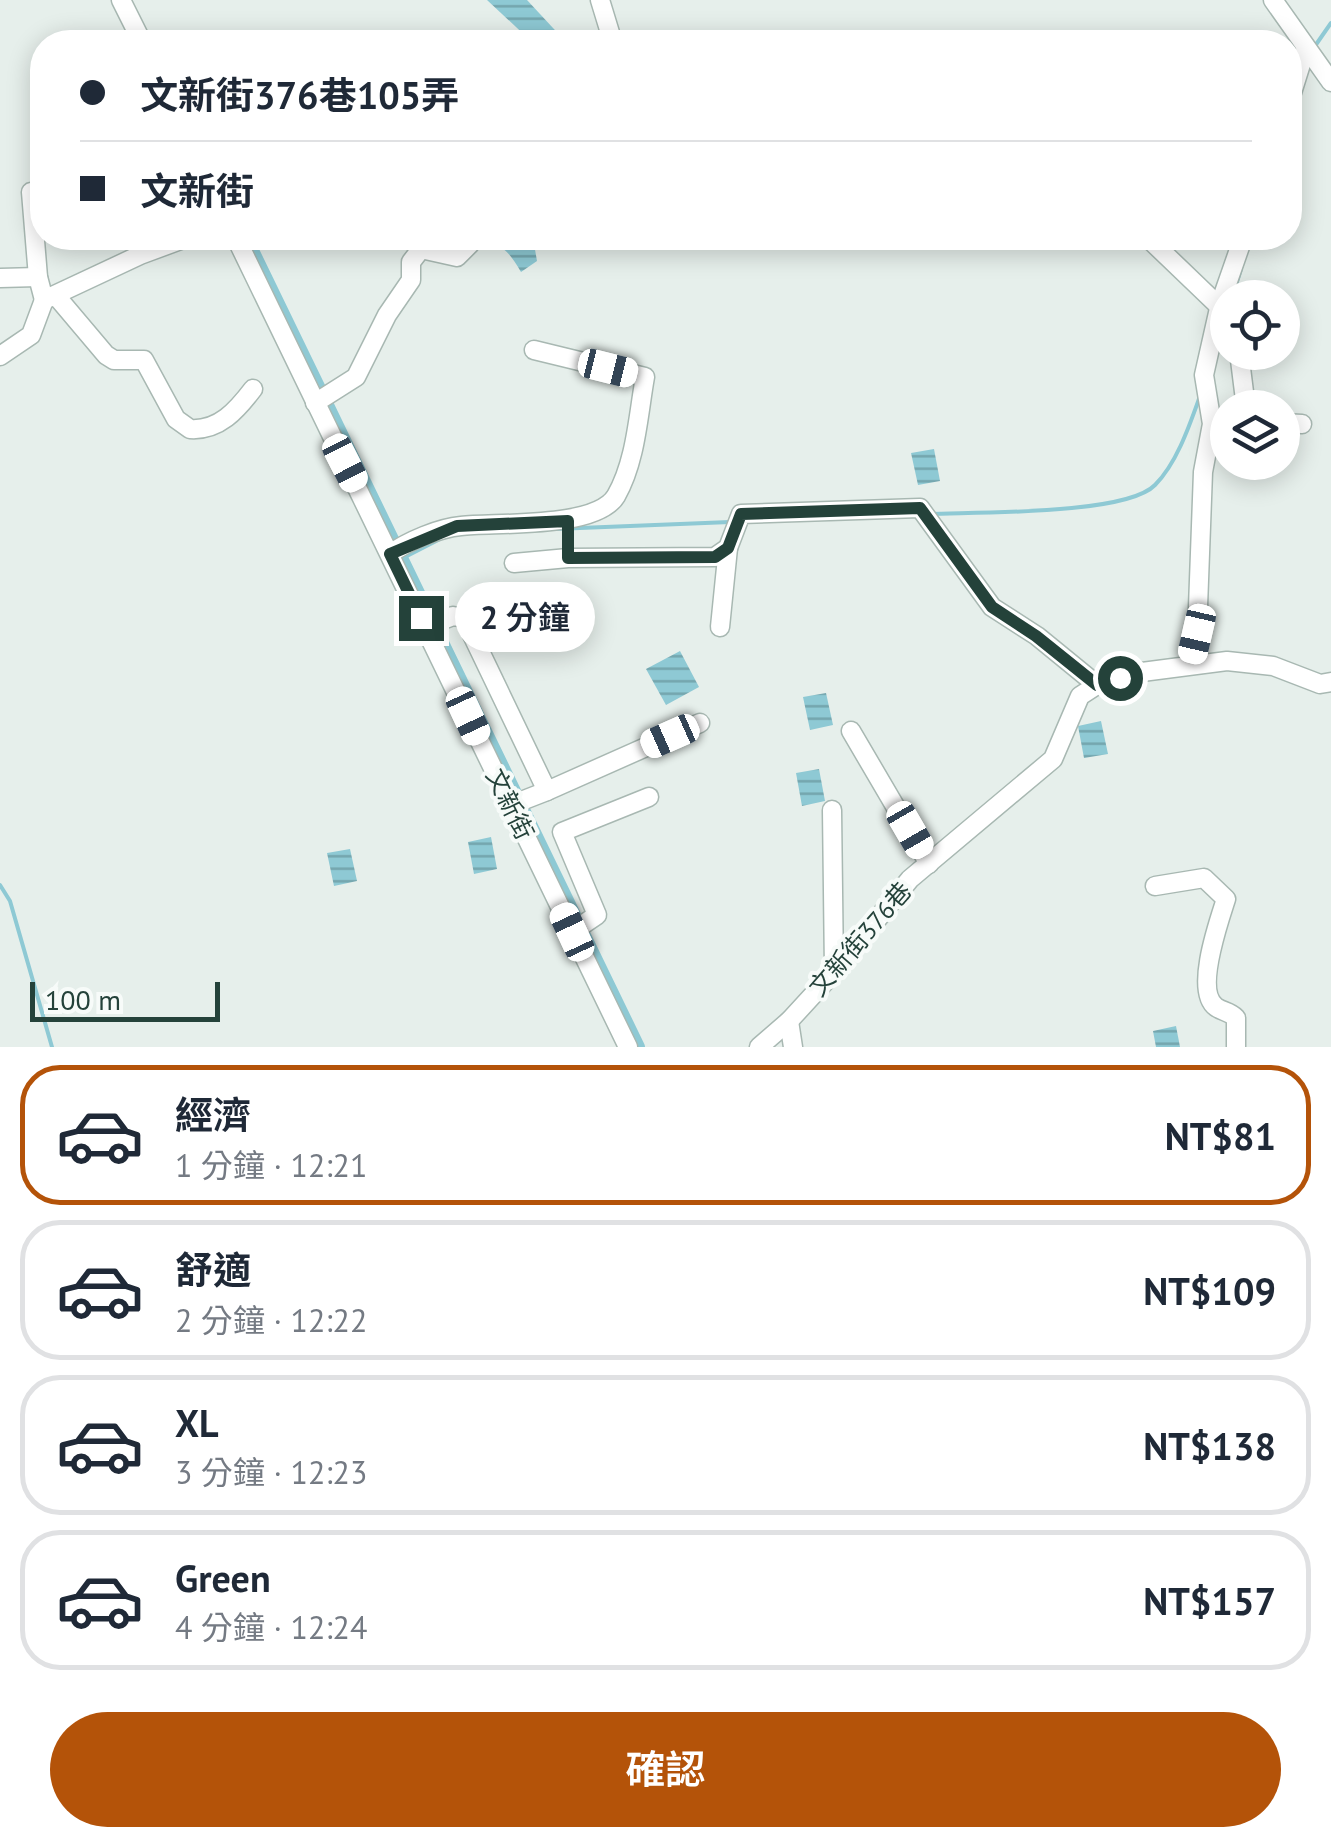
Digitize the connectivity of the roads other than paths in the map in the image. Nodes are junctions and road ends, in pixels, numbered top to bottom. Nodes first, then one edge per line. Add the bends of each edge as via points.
1 (121, 0) edge
2 (600, 0) edge
3 (1273, 0) edge
4 (136, 30) edge
5 (608, 30) edge
6 (1294, 30) edge
7 (1302, 42) edge
8 (1310, 54) junction
9 (1302, 72) edge
10 (1331, 82) edge
11 (36, 250) edge
12 (154, 250) edge
13 (242, 250) edge
14 (420, 250) edge
15 (425, 250) edge
16 (464, 250) edge
17 (1160, 250) edge
18 (1240, 250) edge
19 (38, 277) junction
20 (0, 278) edge
21 (1232, 280) edge
22 (1210, 298) edge
23 (51, 299) junction
24 (534, 350) dead end
25 (0, 356) edge
26 (1210, 363) edge
27 (254, 389) dead end
28 (317, 401) junction
29 (568, 526) junction
30 (728, 548) junction
31 (397, 549) junction
32 (568, 558) junction
33 (514, 564) dead end
34 (440, 622) dead end
35 (720, 627) dead end
36 (1190, 664) junction
37 (1331, 682) edge
38 (1097, 685) junction
39 (700, 723) dead end
40 (851, 730) dead end
41 (546, 791) junction
42 (649, 797) dead end
43 (519, 802) junction
44 (832, 810) dead end
45 (929, 864) junction
46 (1156, 886) dead end
47 (579, 928) junction
48 (834, 972) junction
49 (789, 1021) junction
50 (628, 1047) edge
51 (759, 1047) edge
52 (794, 1047) edge
53 (1236, 1047) edge

1 - 4 street
2 - 5 street
3 - 6 street
7 - 8 street
8 - 9 street
8 - 10 street
11 - 19 street
12 - 23 street
13 - 28 street, 文新街
14 - 28 street via 411,262 411,280 356,377
15 - 16 street via 457,258
17 - 22 street
18 - 21 street
19 - 20 street
19 - 23 street
23 - 25 street via 31,335
23 - 27 street via 106,355 144,360 176,419 190,429 212,427
24 - 29 street via 645,377 628,471 613,502
26 - 36 street via 1205,381 1212,424
28 - 31 street, 文新街
29 - 31 street via 457,526
29 - 32 street
30 - 32 street via 715,557
30 - 35 street
30 - 38 street via 741,514 924,514 992,607
31 - 43 street, 文新街
32 - 33 street
34 - 41 street via 464,618
36 - 37 street via 1273,666
36 - 38 street
38 - 45 street, 文新街376巷 via 1080,696 1053,759
39 - 41 street
40 - 45 street
41 - 43 street
42 - 47 street via 562,832 597,915
43 - 47 street, 文新街
44 - 48 street
45 - 48 street, 文新街376巷
46 - 53 street via 1204,878 1226,899 1207,961 1210,999 1236,1018
47 - 50 street, 文新街
48 - 49 street, 文新街376巷
49 - 51 street, 文新街376巷
49 - 52 street

